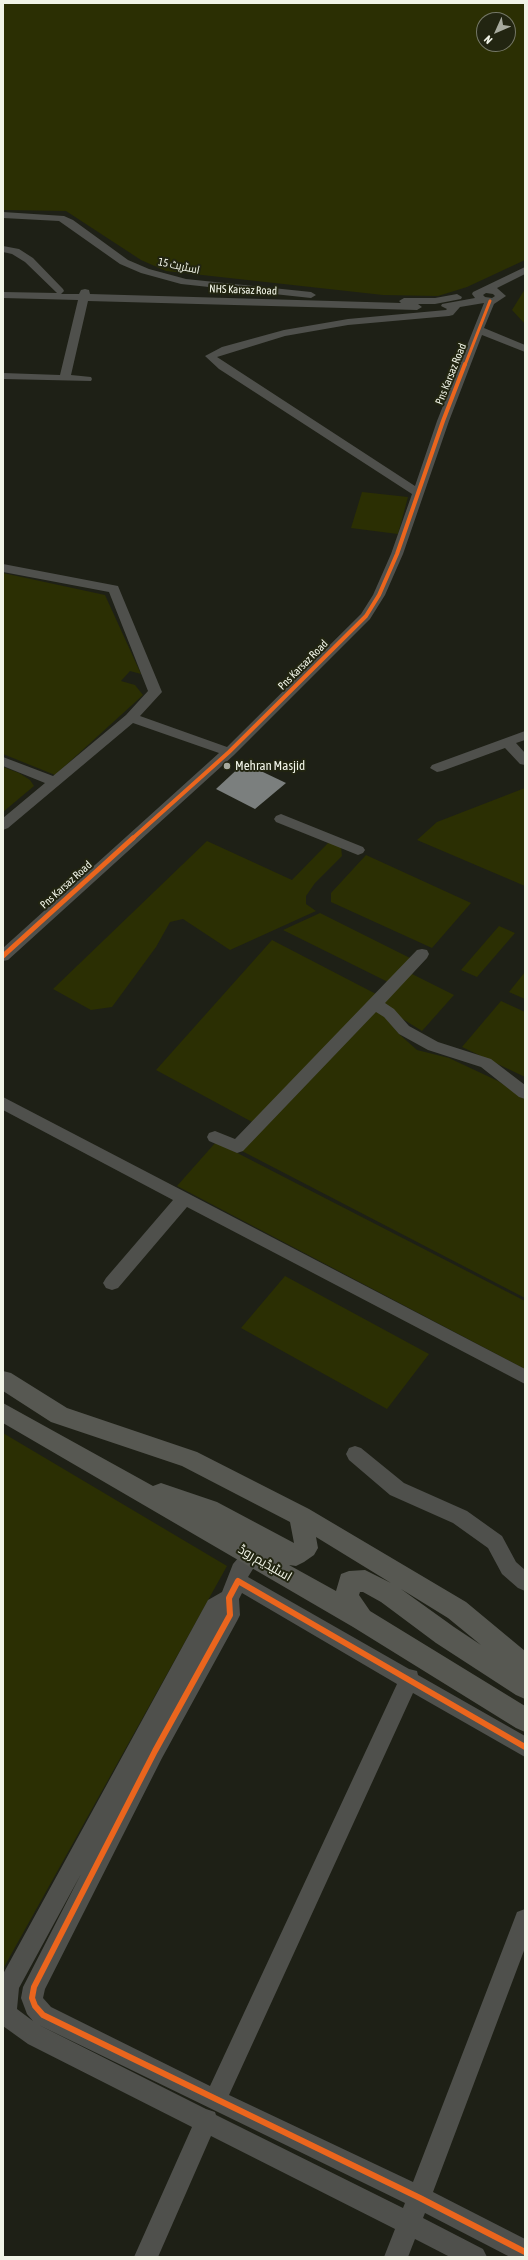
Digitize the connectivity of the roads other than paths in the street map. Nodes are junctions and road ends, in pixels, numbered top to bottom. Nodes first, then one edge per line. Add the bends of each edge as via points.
1 (3, 215) edge
2 (3, 220) edge
3 (4, 251) edge
4 (525, 270) edge
5 (525, 278) edge
6 (185, 282) junction
7 (59, 291) junction
8 (84, 294) junction
9 (4, 295) edge
10 (487, 295) junction
11 (264, 300) junction
12 (365, 301) junction
13 (456, 305) junction
14 (479, 330) junction
15 (525, 349) edge
16 (3, 376) edge
17 (65, 378) junction
18 (87, 379) dead end
19 (418, 493) junction
20 (3, 568) edge
21 (131, 718) junction
22 (525, 735) edge
23 (507, 742) junction
24 (229, 752) junction
25 (3, 761) edge
26 (525, 761) edge
27 (437, 768) dead end
28 (55, 782) junction
29 (281, 819) dead end
30 (3, 825) edge
31 (358, 850) dead end
32 (422, 954) dead end
33 (3, 956) edge
34 (374, 1004) junction
35 (525, 1093) edge
36 (3, 1103) edge
37 (215, 1137) dead end
38 (184, 1199) junction
39 (112, 1283) dead end
40 (525, 1377) edge
41 (3, 1380) edge
42 (3, 1412) edge
43 (355, 1454) dead end
44 (125, 1482) junction
45 (301, 1516) junction
46 (252, 1556) junction
47 (525, 1582) edge
48 (234, 1590) junction
49 (362, 1619) junction
50 (525, 1666) edge
51 (410, 1678) junction
52 (525, 1686) edge
53 (525, 1720) edge
54 (525, 1747) edge
55 (525, 1920) edge
56 (211, 2110) junction
57 (420, 2198) junction
58 (410, 2224) junction
59 (525, 2252) edge
60 (146, 2257) edge
61 (396, 2257) edge
62 (475, 2257) edge

1 - 6 street, اسٹریٹ 15 via 61,218 124,262 145,271
2 - 6 street via 52,222 134,274
3 - 7 street via 15,251 29,260
4 - 10 street, NHS Karsaz Road
5 - 10 street, NHS Karsaz Road
6 - 12 street, اسٹریٹ 15
7 - 8 street, NHS Karsaz Road
7 - 9 street, NHS Karsaz Road
8 - 9 street, NHS Karsaz Road
8 - 11 street, NHS Karsaz Road
8 - 17 street
10 - 12 street, NHS Karsaz Road via 435,301
10 - 13 street, NHS Karsaz Road
10 - 14 street, Pns Karsaz Road
11 - 12 street, NHS Karsaz Road
11 - 13 street, NHS Karsaz Road via 415,307
13 - 19 street via 449,313 348,322 284,333 210,356 222,367
14 - 15 street
14 - 19 street, Pns Karsaz Road
16 - 17 street
17 - 18 street
19 - 24 street, Pns Karsaz Road via 397,554 379,595 366,616
20 - 21 street via 114,589 155,692
21 - 24 street
21 - 28 street
22 - 23 street
23 - 26 street
23 - 27 street
24 - 33 street, Pns Karsaz Road
25 - 28 street
28 - 30 street
29 - 31 street
32 - 34 street
34 - 35 street via 389,1013 404,1030 433,1046 486,1063
34 - 37 street via 237,1147
36 - 38 street
38 - 39 street
38 - 40 street
41 - 45 main road via 59,1415 189,1459
42 - 44 main road, اسٹیڈیم روڈ
43 - 47 street via 397,1489 460,1517 495,1542 508,1568
44 - 45 main road via 209,1509 288,1554 296,1555 306,1548
44 - 46 main road, اسٹیڈیم روڈ
45 - 50 main road via 457,1610
46 - 48 street via 240,1570
46 - 49 main road, اسٹیڈیم روڈ
48 - 51 street
48 - 56 street via 215,1606 9,1985 5,2005 8,2016 36,2036
49 - 52 main road via 347,1597 349,1582 365,1581 389,1594
49 - 53 main road, اسٹیڈیم روڈ
51 - 54 street
51 - 56 street
55 - 57 street
56 - 57 street
56 - 58 street
56 - 60 street
57 - 58 street
57 - 59 street
58 - 61 street
58 - 62 street

